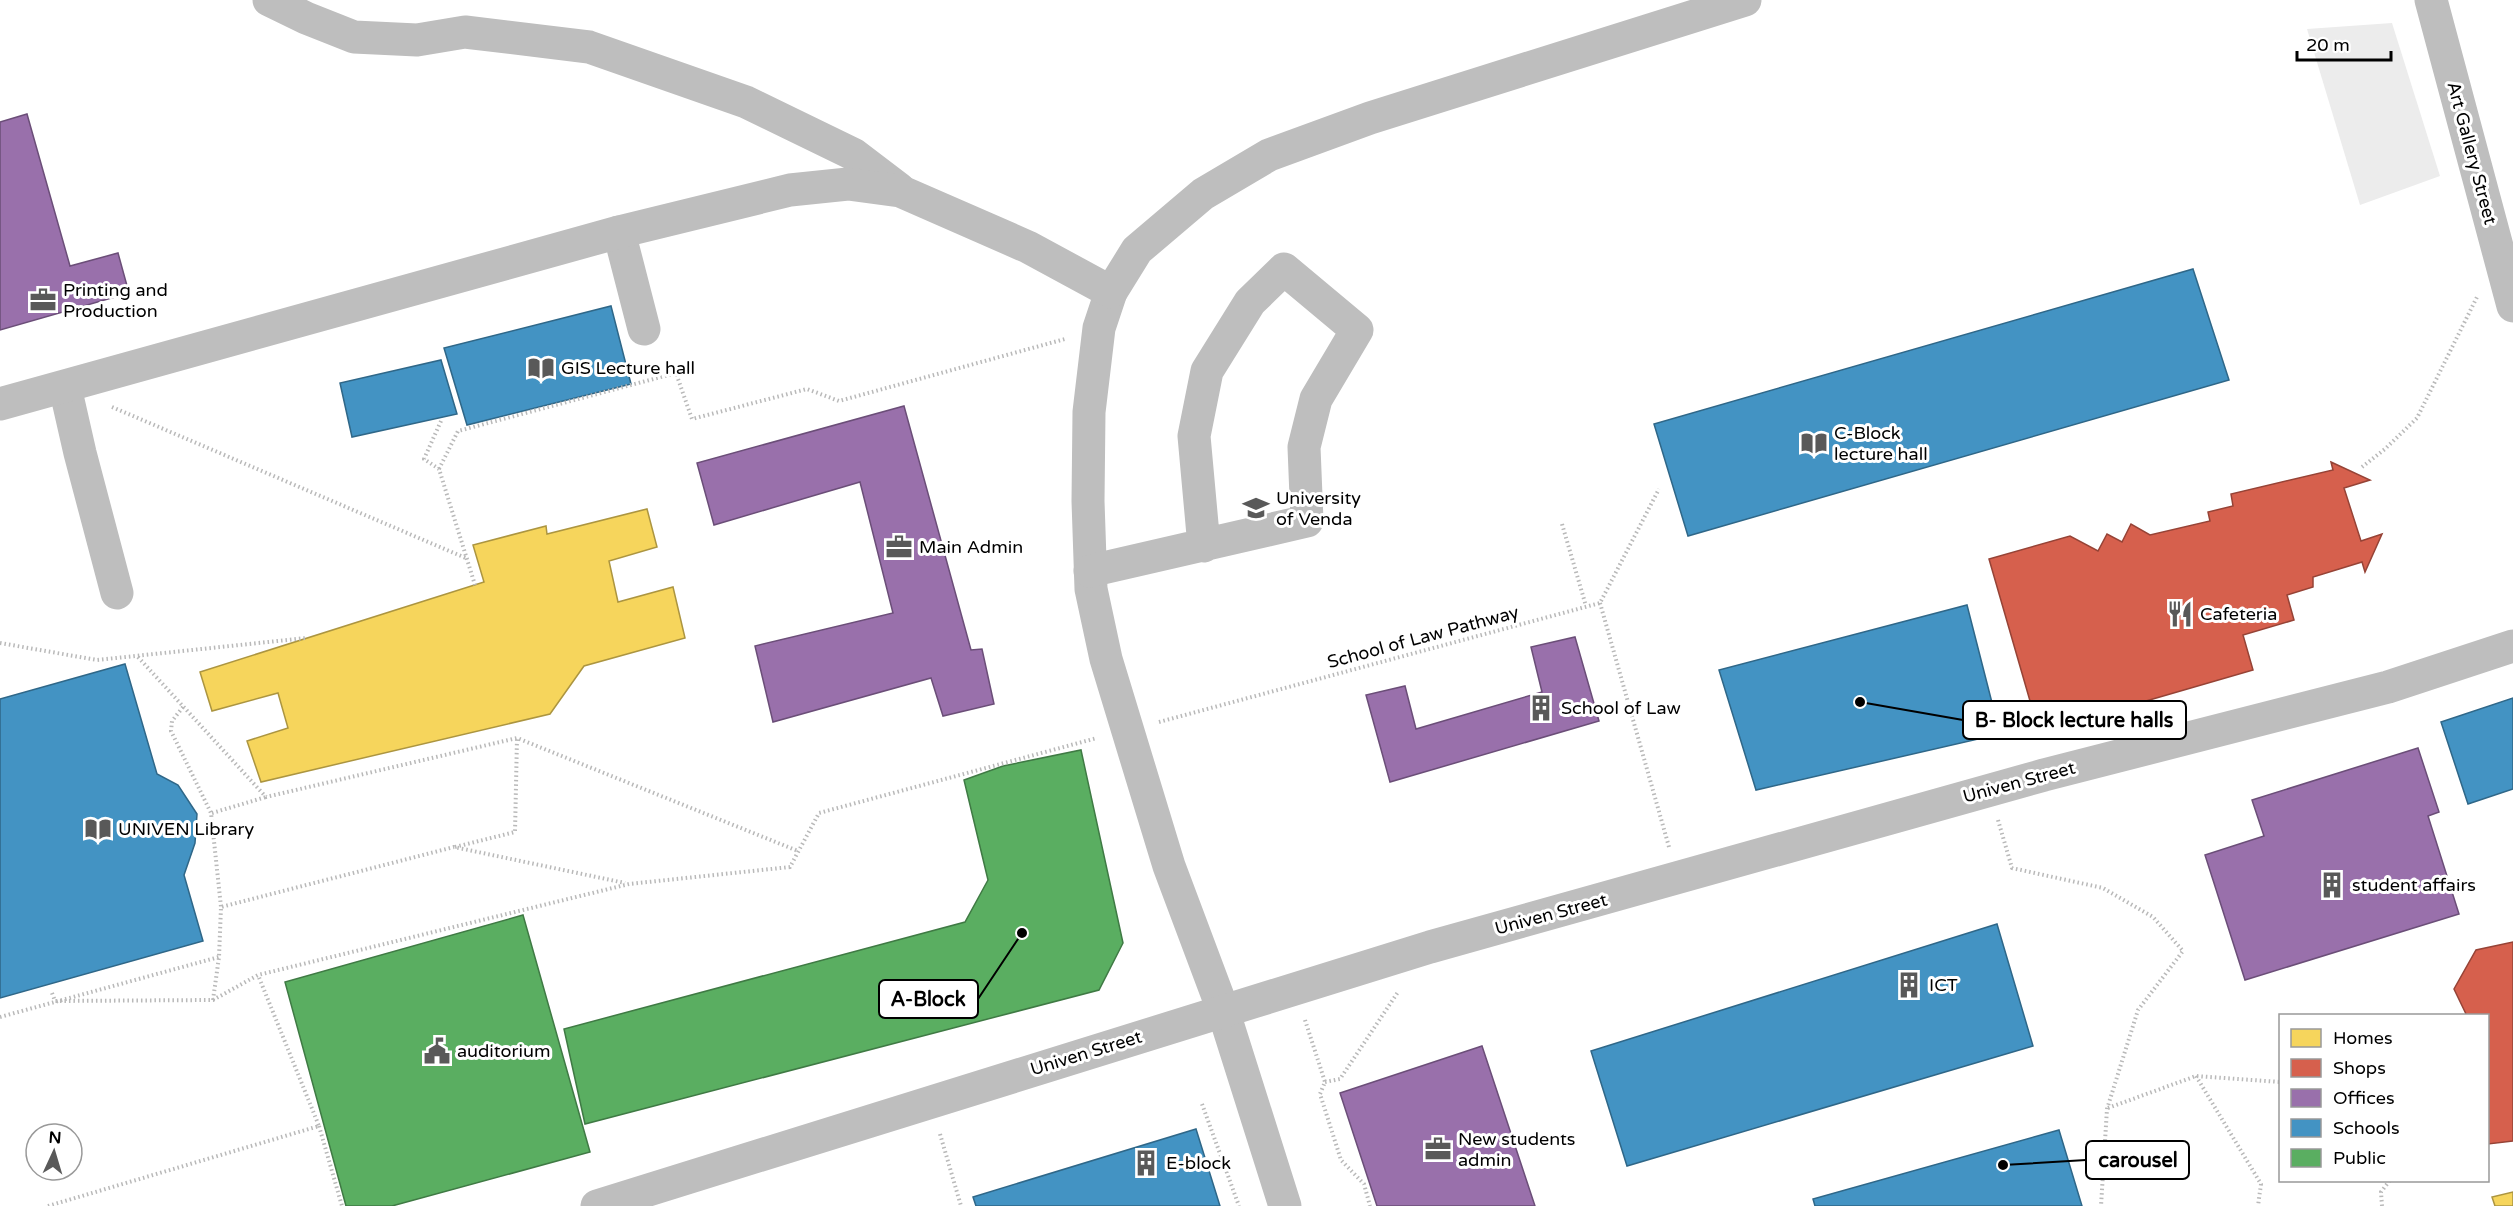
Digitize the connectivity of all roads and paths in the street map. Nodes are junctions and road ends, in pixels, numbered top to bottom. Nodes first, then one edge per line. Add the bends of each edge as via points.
1 (269, 0) edge
2 (1745, 0) edge
3 (2431, 0) edge
4 (900, 190) junction
5 (619, 232) junction
6 (2499, 253) junction
7 (1111, 292) junction
8 (2513, 306) edge
9 (1099, 328) junction
10 (644, 329) dead end
11 (65, 387) junction
12 (0, 404) edge
13 (441, 421) dead end
14 (2362, 467) dead end
15 (439, 469) junction
16 (1659, 489) dead end
17 (1562, 524) dead end
18 (1204, 546) junction
19 (468, 559) junction
20 (1090, 571) junction
21 (476, 585) dead end
22 (117, 593) dead end
23 (1600, 603) junction
24 (1586, 606) junction
25 (306, 638) dead end
26 (0, 643) edge
27 (2513, 646) edge
28 (138, 657) junction
29 (183, 707) junction
30 (1129, 730) junction
31 (517, 738) junction
32 (1990, 790) junction
33 (266, 797) junction
34 (212, 813) junction
35 (454, 847) junction
36 (798, 851) junction
37 (1677, 878) junction
38 (629, 884) junction
39 (220, 907) junction
40 (1430, 947) junction
41 (219, 957) junction
42 (258, 975) junction
43 (1295, 988) junction
44 (52, 993) dead end
45 (213, 1000) junction
46 (55, 1001) junction
47 (1223, 1010) junction
48 (0, 1017) edge
49 (2196, 1076) junction
50 (1325, 1082) junction
51 (2279, 1082) edge
52 (931, 1102) junction
53 (1202, 1104) dead end
54 (2107, 1108) junction
55 (319, 1126) junction
56 (2388, 1182) edge
57 (48, 1206) edge
58 (342, 1206) edge
59 (597, 1206) edge
60 (962, 1206) edge
61 (1239, 1206) edge
62 (1285, 1206) edge
63 (1370, 1206) edge
64 (2100, 1206) edge
65 (2258, 1206) edge
66 (2382, 1206) edge

1 - 4 lane via 354,37 417,40 465,32 589,47 766,112 853,154
2 - 7 lane via 1370,118 1269,155 1203,194 1137,250
3 - 6 lane, Art Gallery Street
4 - 5 lane via 848,184 790,190
4 - 7 lane via 1028,247
5 - 10 lane
5 - 11 lane
6 - 8 lane, Art Gallery Street
6 - 14 path via 2417,418
7 - 9 lane
9 - 15 path via 839,402 807,389 692,419 676,373 458,431
9 - 20 lane via 1089,412
11 - 12 lane
11 - 19 path
11 - 22 lane
13 - 15 path via 424,459
15 - 19 path
16 - 23 path
17 - 24 path
18 - 18 lane via 1194,436 1207,371 1250,302 1284,269 1357,330 1316,399 1304,447 1307,521
18 - 20 lane
19 - 21 path
20 - 30 lane via 1106,658
23 - 24 path, School of Law Pathway
23 - 37 path
24 - 30 path, School of Law Pathway
25 - 28 path
26 - 28 path via 98,660
27 - 32 lane, Univen Street via 2388,687
28 - 29 path
29 - 33 path
29 - 34 path via 172,721 171,731
30 - 36 path, School of Law Pathway via 819,813
30 - 47 lane via 1169,866
31 - 33 path
31 - 35 path via 515,832
31 - 36 path
32 - 37 lane, Univen Street
32 - 54 path via 2012,868 2103,888 2153,917 2183,951 2138,1010
33 - 34 path
34 - 39 path
35 - 38 path
35 - 39 path
36 - 38 path via 790,867
37 - 40 lane, Univen Street
38 - 42 path
39 - 41 path
40 - 43 lane, Univen Street
40 - 50 path via 1340,1078
41 - 45 path
41 - 46 path
42 - 45 path
42 - 55 path
43 - 47 lane, Univen Street
43 - 50 path
44 - 46 path
45 - 46 path
46 - 48 path
47 - 52 lane, Univen Street
47 - 62 lane
49 - 51 path
49 - 54 path
49 - 65 path via 2261,1184
50 - 63 path via 1320,1094 1341,1160 1364,1184
52 - 59 lane, Univen Street
52 - 60 path
53 - 61 path
54 - 64 path
55 - 57 path
55 - 58 path
56 - 66 path via 2381,1192

